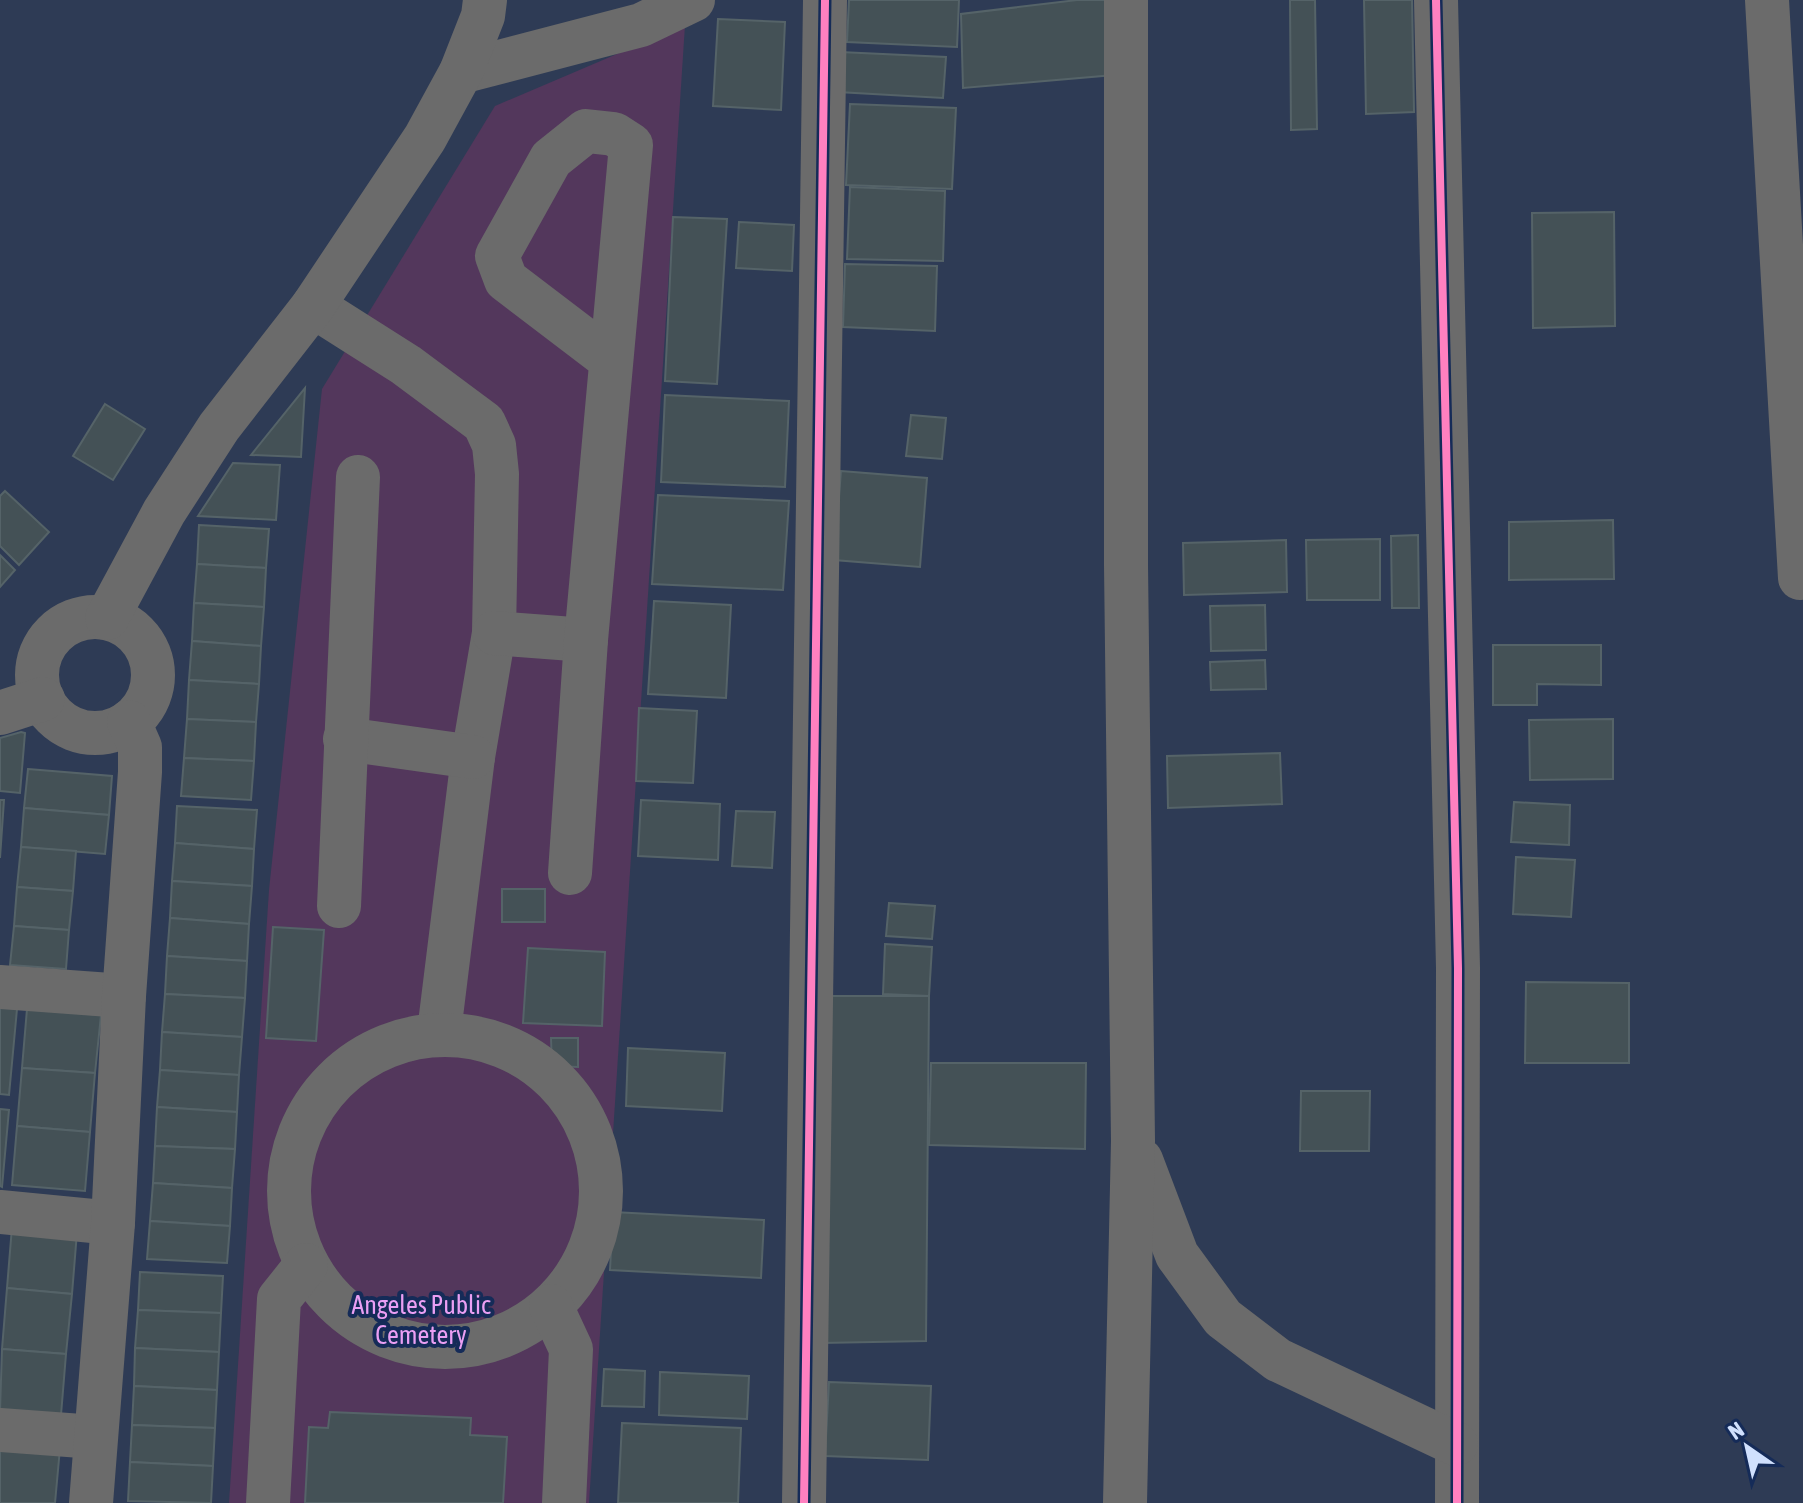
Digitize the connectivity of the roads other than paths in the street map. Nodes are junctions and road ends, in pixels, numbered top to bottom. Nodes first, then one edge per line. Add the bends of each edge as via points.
1 (485, 0) edge
2 (693, 0) edge
3 (825, 0) edge
4 (1126, 0) edge
5 (1436, 0) edge
6 (1767, 0) edge
7 (461, 72) junction
8 (313, 306) junction
9 (611, 360) junction
10 (358, 477) dead end
11 (1800, 578) dead end
12 (107, 618) junction
13 (494, 633) junction
14 (586, 640) junction
15 (43, 699) junction
16 (0, 713) edge
17 (129, 722) junction
18 (345, 739) junction
19 (473, 757) junction
20 (570, 873) dead end
21 (339, 906) dead end
22 (0, 987) edge
23 (124, 996) junction
24 (439, 1032) junction
25 (1133, 1141) junction
26 (0, 1212) edge
27 (113, 1223) junction
28 (306, 1265) junction
29 (551, 1306) junction
30 (0, 1430) edge
31 (95, 1437) junction
32 (1456, 1444) junction
33 (91, 1503) edge
34 (268, 1503) edge
35 (564, 1503) edge
36 (804, 1503) edge
37 (1125, 1503) edge
38 (1457, 1503) edge

1 - 7 street
2 - 7 street via 641,25
3 - 36 street
4 - 25 street
5 - 32 street via 1458,968
6 - 11 street
7 - 8 street via 425,138
8 - 12 street via 219,427 164,512
8 - 13 street via 484,423 494,445 497,474
9 - 9 street via 631,145 614,134 586,131 551,159 497,256 506,280
9 - 14 street
10 - 18 street
12 - 15 street via 81,618 48,640 36,678
12 - 17 street via 141,638 154,668 152,689
13 - 14 street
13 - 19 street
14 - 20 street
15 - 16 street
15 - 17 street via 61,723 79,731 99,733
17 - 23 street via 140,747 140,772
18 - 19 street
18 - 21 street
19 - 24 street
22 - 23 street
23 - 27 street
24 - 28 street via 387,1044 341,1071 308,1113 290,1162 288,1216
24 - 29 street via 494,1040 543,1067 580,1109 600,1160 600,1216 582,1268
25 - 32 street via 1177,1255 1223,1318 1278,1360
25 - 37 street
26 - 27 street
27 - 31 street
28 - 29 street via 334,1304 373,1332 419,1347 466,1347 512,1332
28 - 34 street via 279,1299
29 - 35 street via 571,1349
30 - 31 street
31 - 33 street
32 - 38 street

